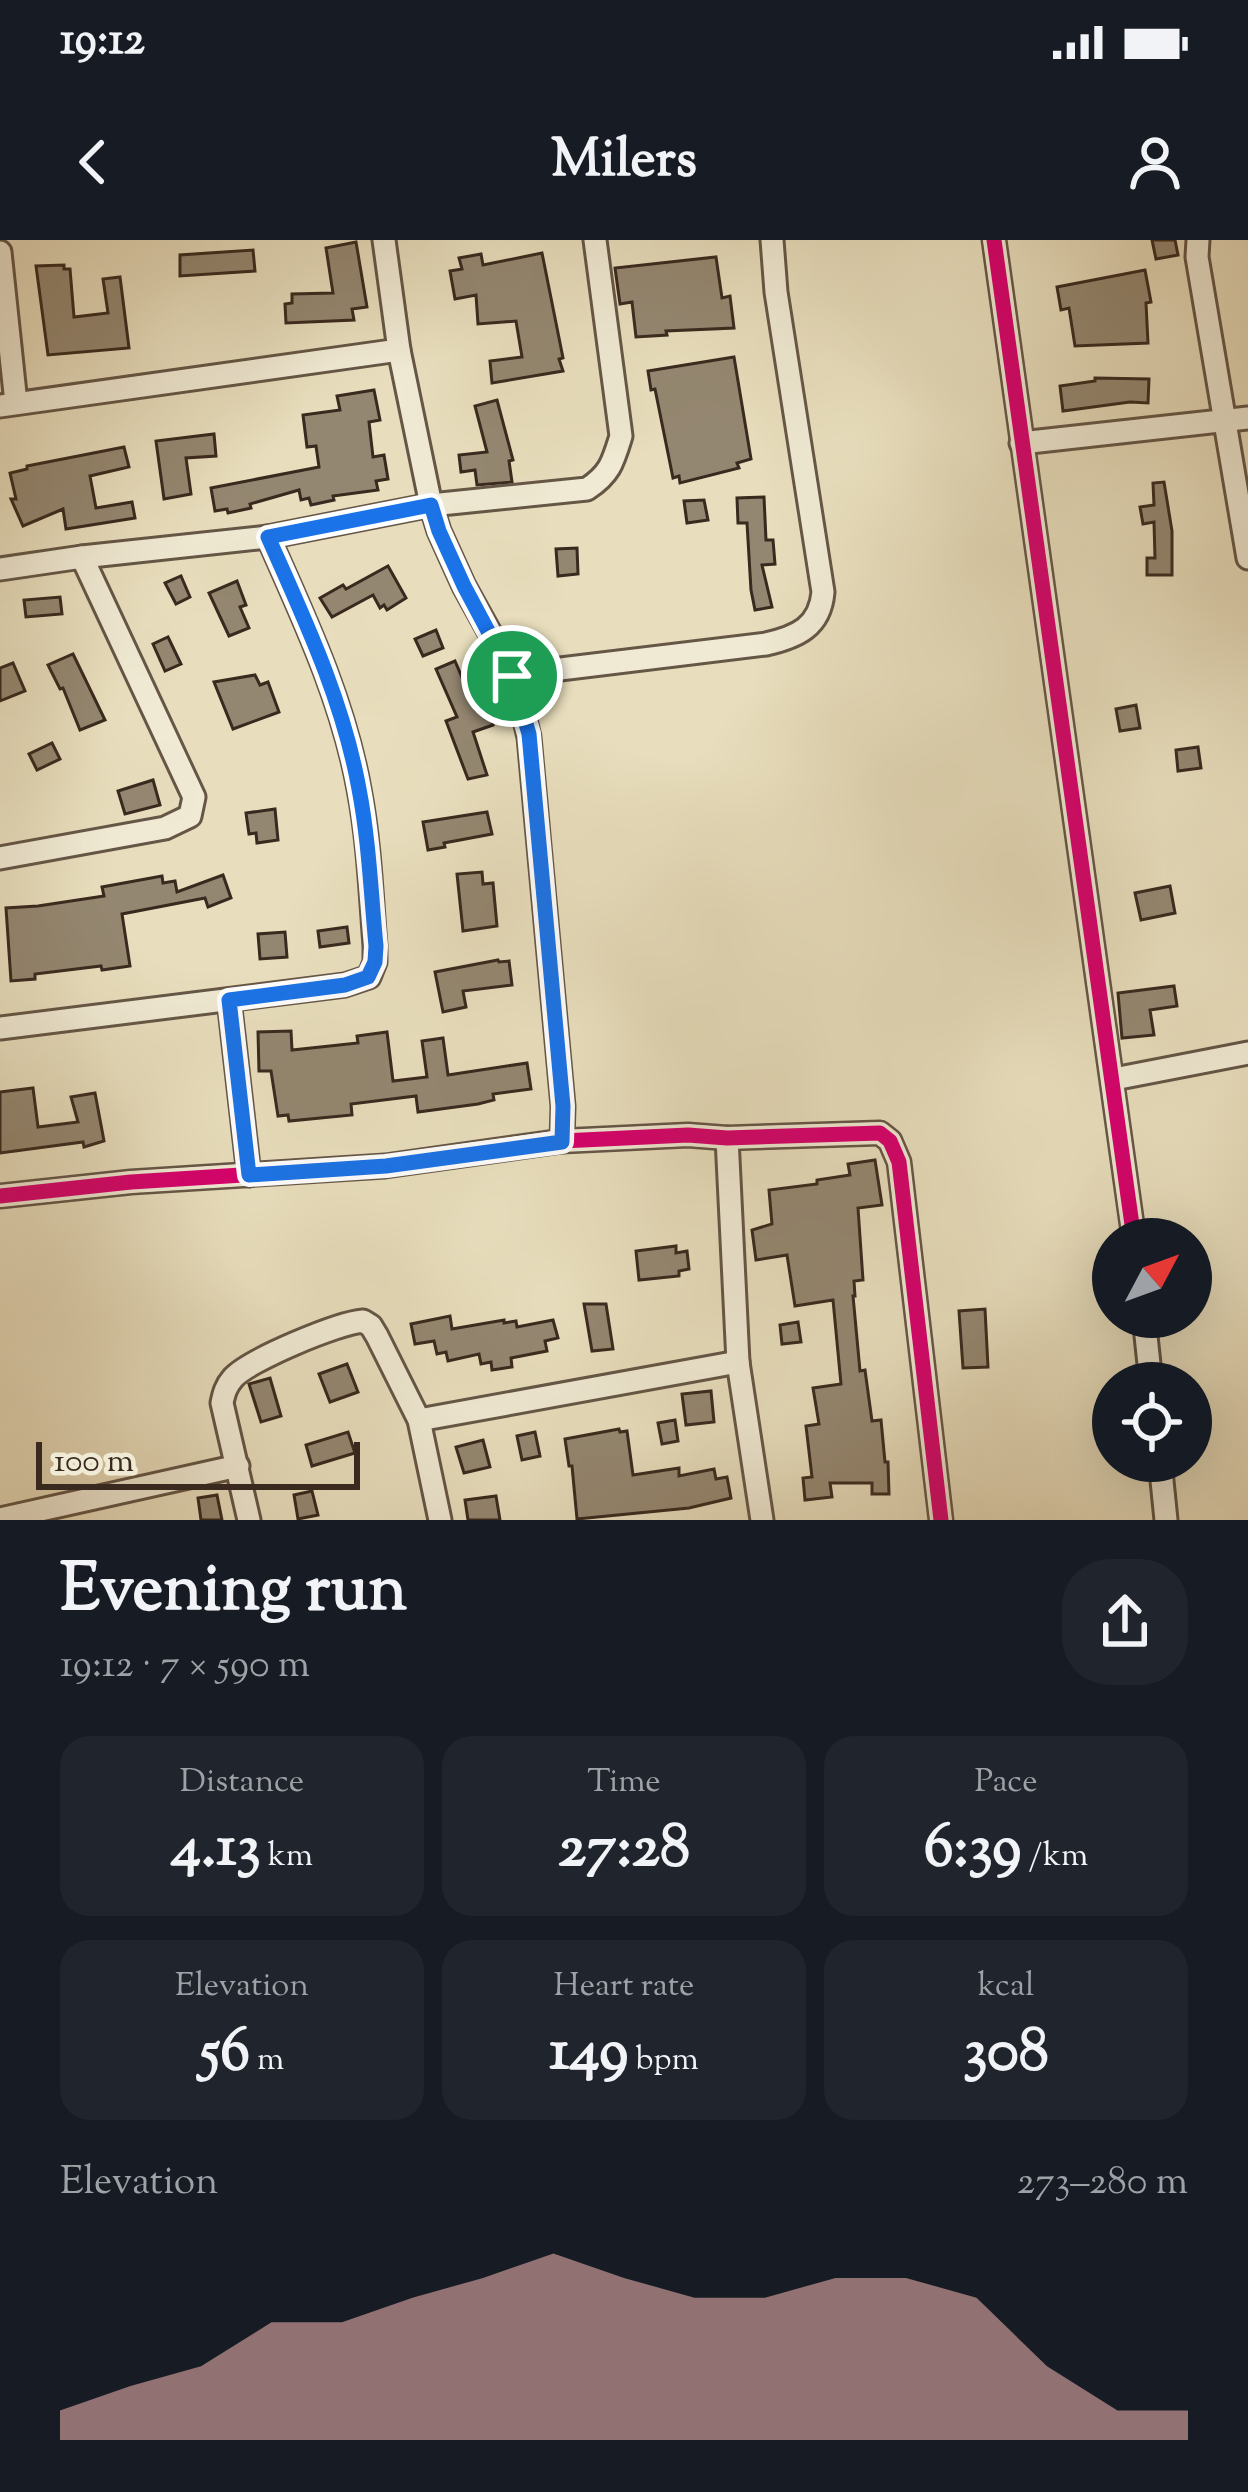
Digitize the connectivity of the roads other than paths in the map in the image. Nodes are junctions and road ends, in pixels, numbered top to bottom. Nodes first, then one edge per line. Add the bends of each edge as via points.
1 (384, 240) edge
2 (595, 240) edge
3 (772, 240) edge
4 (994, 240) edge
5 (1198, 240) edge
6 (0, 252) edge
7 (399, 350) junction
8 (8, 405) edge
9 (1237, 419) edge
10 (1021, 443) junction
11 (431, 505) junction
12 (268, 537) junction
13 (82, 556) junction
14 (1248, 558) edge
15 (0, 569) edge
16 (512, 676) junction
17 (0, 831) edge
18 (5, 857) edge
19 (229, 1000) junction
20 (0, 1028) edge
21 (1248, 1053) edge
22 (1114, 1079) junction
23 (727, 1138) junction
24 (562, 1142) junction
25 (249, 1175) junction
26 (0, 1196) edge
27 (1131, 1218) edge
28 (738, 1362) junction
29 (419, 1420) junction
30 (238, 1466) junction
31 (1162, 1482) edge
32 (0, 1520) edge
33 (249, 1520) edge
34 (440, 1520) edge
35 (762, 1520) edge
36 (941, 1520) edge
37 (1166, 1520) edge

1 - 7 street
2 - 11 street via 620,436 614,461 587,489
3 - 16 street via 823,592 816,617 806,630 766,644
4 - 10 street
5 - 9 street
6 - 8 street
7 - 8 street
7 - 11 street
9 - 10 street
9 - 14 street
10 - 22 street
11 - 12 street
11 - 16 street
12 - 13 street
12 - 19 street via 343,720 359,790 375,962 368,977 345,985
13 - 15 street
13 - 18 street via 194,797 190,816 165,828
16 - 24 street via 529,737
17 - 18 street
19 - 20 street
19 - 25 street
21 - 22 street
22 - 27 street
23 - 24 street
23 - 28 street
23 - 36 street via 870,1132 895,1148
24 - 25 street
25 - 26 street
28 - 29 street
28 - 35 street
29 - 30 street via 370,1326 354,1321 229,1382 222,1403
29 - 34 street
30 - 32 street
30 - 33 street
31 - 37 street

